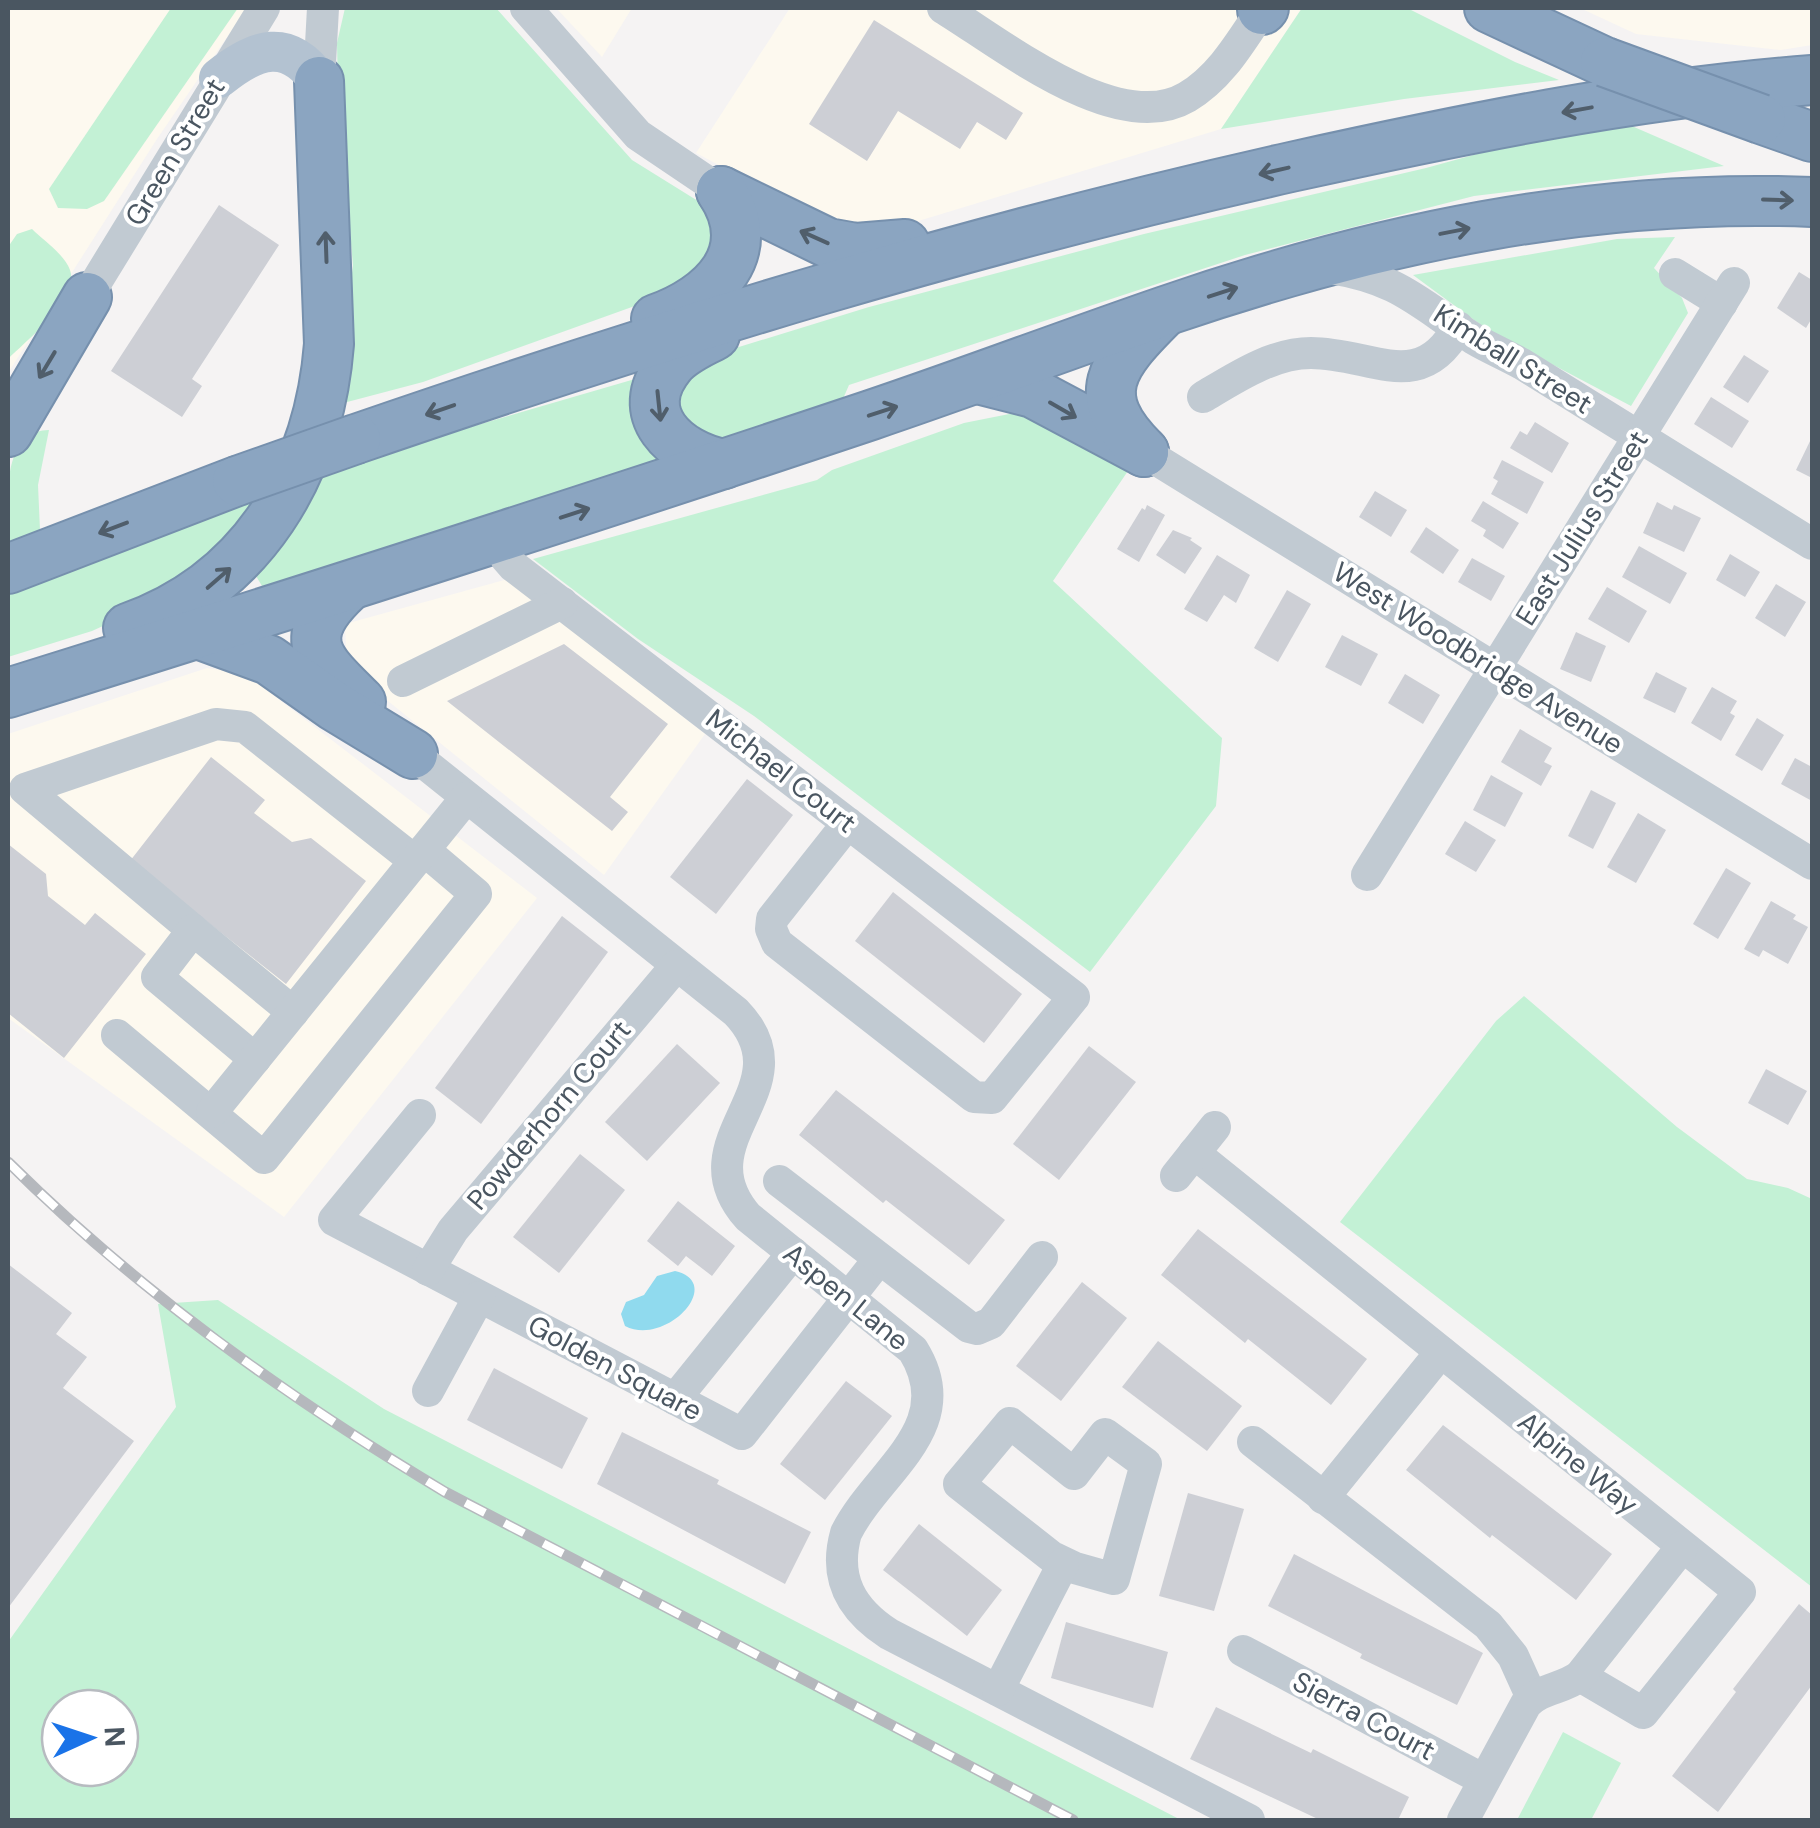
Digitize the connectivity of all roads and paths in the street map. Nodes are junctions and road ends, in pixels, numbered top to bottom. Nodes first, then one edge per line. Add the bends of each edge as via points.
1 (264, 8) edge
2 (323, 8) edge
3 (526, 8) edge
4 (943, 8) edge
5 (1263, 8) edge
6 (1489, 8) edge
7 (220, 78) junction
8 (1812, 80) edge
9 (319, 81) junction
10 (1812, 137) edge
11 (721, 191) junction
12 (1812, 202) edge
13 (1013, 233) junction
14 (1305, 267) junction
15 (1675, 274) dead end
16 (87, 297) joint
17 (775, 303) junction
18 (1165, 311) junction
19 (1458, 327) junction
20 (978, 379) junction
21 (524, 381) junction
22 (1202, 397) dead end
23 (8, 432) edge
24 (1639, 437) junction
25 (1144, 452) junction
26 (724, 464) junction
27 (499, 538) junction
28 (1812, 544) edge
29 (8, 569) edge
30 (347, 588) junction
31 (562, 603) junction
32 (198, 634) junction
33 (1495, 669) junction
34 (403, 681) dead end
35 (8, 684) edge
36 (8, 693) edge
37 (413, 754) junction
38 (16, 791) edge
39 (466, 798) junction
40 (848, 823) junction
41 (420, 855) junction
42 (1812, 864) edge
43 (1367, 875) dead end
44 (193, 930) junction
45 (676, 966) junction
46 (293, 1012) junction
47 (117, 1035) dead end
48 (255, 1059) junction
49 (212, 1112) junction
50 (420, 1115) dead end
51 (1215, 1127) dead end
52 (779, 1181) dead end
53 (793, 1254) junction
54 (1042, 1257) dead end
55 (879, 1259) junction
56 (428, 1270) junction
57 (480, 1296) junction
58 (848, 1297) junction
59 (1441, 1352) junction
60 (428, 1391) dead end
61 (675, 1399) junction
62 (1252, 1442) dead end
63 (1323, 1498) junction
64 (1682, 1547) junction
65 (1063, 1564) junction
66 (1243, 1651) dead end
67 (1580, 1676) junction
68 (998, 1690) junction
69 (1532, 1698) junction
70 (1484, 1780) junction
71 (1249, 1820) edge
72 (1462, 1820) edge

1 - 7 street, Green Street
2 - 9 street
3 - 11 street via 626,123
4 - 5 street via 1086,93 1152,108 1188,97 1212,78
6 - 10 highway, bridge via 1606,62
7 - 9 main road via 246,58 274,52 302,61
7 - 16 street, Green Street
8 -> 13 highway via 1517,120
35 -> 9 highway via 82,643 144,623 199,594 248,550 290,488 320,403 329,344
13 -> 11 highway via 843,248
11 - 21 highway via 734,212 736,242 711,288 675,312
14 -> 12 highway via 1461,229 1578,210 1691,200
13 - 17 highway
18 -> 14 highway
14 - 19 street, Kimball Street via 1379,278
15 - 24 street, East Julius Street via 1728,293
16 -> 23 highway
17 - 21 highway
17 -> 26 highway via 687,350 657,388 659,420 671,439 689,454
18 - 20 highway
18 - 25 highway via 1126,352 1112,383 1116,419
19 - 22 street via 1445,350 1416,367 1310,352 1258,365
19 - 24 street, Kimball Street
20 -> 25 highway via 1033,394
26 -> 20 highway
21 -> 29 highway, bridge
24 - 28 street, Kimball Street
24 - 33 street, East Julius Street
25 - 33 street, West Woodbridge Avenue
27 -> 26 highway
27 - 30 highway
27 - 31 street, Michael Court via 506,558
30 - 32 highway
30 - 37 highway via 328,605 318,628 322,663
31 - 34 street
31 - 40 street, Michael Court
32 - 36 highway
32 - 37 highway via 269,660
33 - 42 street, West Woodbridge Avenue
33 - 43 street, East Julius Street
37 - 39 street, Aspen Lane
38 - 41 street via 216,724 245,727
38 - 44 street
39 - 41 street
39 - 45 street, Aspen Lane
40 - 40 street, Michael Court via 1074,996 992,1098 974,1098 777,943 772,919
41 - 46 street
41 - 49 street via 476,894 264,1158
44 - 46 street
44 - 48 street via 158,977
45 - 53 street, Aspen Lane via 736,1012 752,1033 756,1090 731,1138 728,1180 739,1207
45 - 56 street, Powderhorn Court via 452,1230
46 - 48 street
47 - 49 street
48 - 49 street
50 - 56 street, Golden Square via 334,1220
51 - 59 street, Alpine Way via 1185,1164
52 - 55 street
53 - 58 street, Aspen Lane
53 - 61 street
54 - 55 street via 991,1323 977,1329
55 - 58 street
56 - 57 street, Golden Square
57 - 60 street
57 - 61 street, Golden Square
58 - 61 street, Golden Square via 742,1434
58 - 68 street, Aspen Lane via 913,1350 926,1375 928,1403 920,1430 846,1534 846,1591 875,1625
59 - 63 street
59 - 64 street, Alpine Way
62 - 63 street
63 - 69 street via 1498,1634
64 - 67 street
64 - 67 street, Alpine Way via 1740,1592 1644,1713
65 - 65 street via 959,1484 1010,1423 1074,1474 1105,1434 1146,1464 1114,1579
65 - 68 street
66 - 70 street, Sierra Court
67 - 69 street
68 - 71 street, Aspen Lane
69 - 70 street
70 - 72 street

